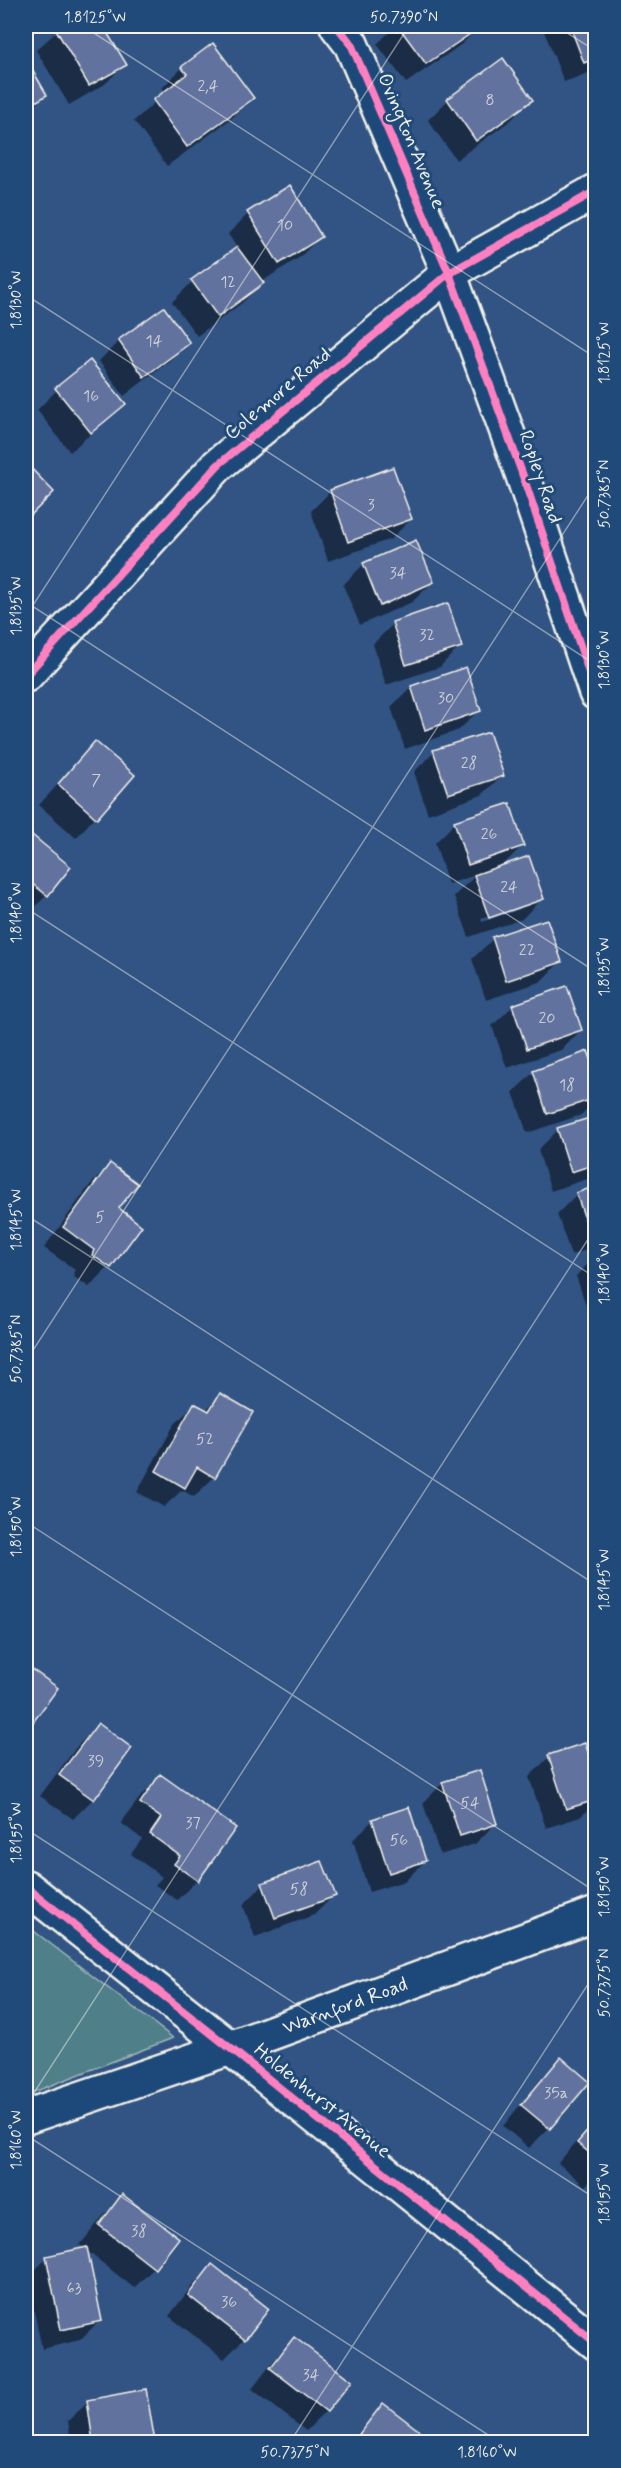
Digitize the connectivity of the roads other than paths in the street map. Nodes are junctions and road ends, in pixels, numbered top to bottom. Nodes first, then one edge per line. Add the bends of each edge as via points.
1 (337, 26) edge
2 (596, 191) edge
3 (449, 273) junction
4 (26, 675) edge
5 (596, 693) edge
6 (26, 1887) edge
7 (596, 1914) edge
8 (230, 2048) junction
9 (26, 2117) edge
10 (596, 2343) edge

1 - 3 street, Ovington Avenue via 351,44
2 - 3 street, Colemore Road
3 - 4 street, Colemore Road via 218,465
3 - 5 street, Ropley Road
6 - 8 street, Holdenhurst Avenue
7 - 8 street, Warnford Road
8 - 9 street, Warnford Road
8 - 10 street, Holdenhurst Avenue

